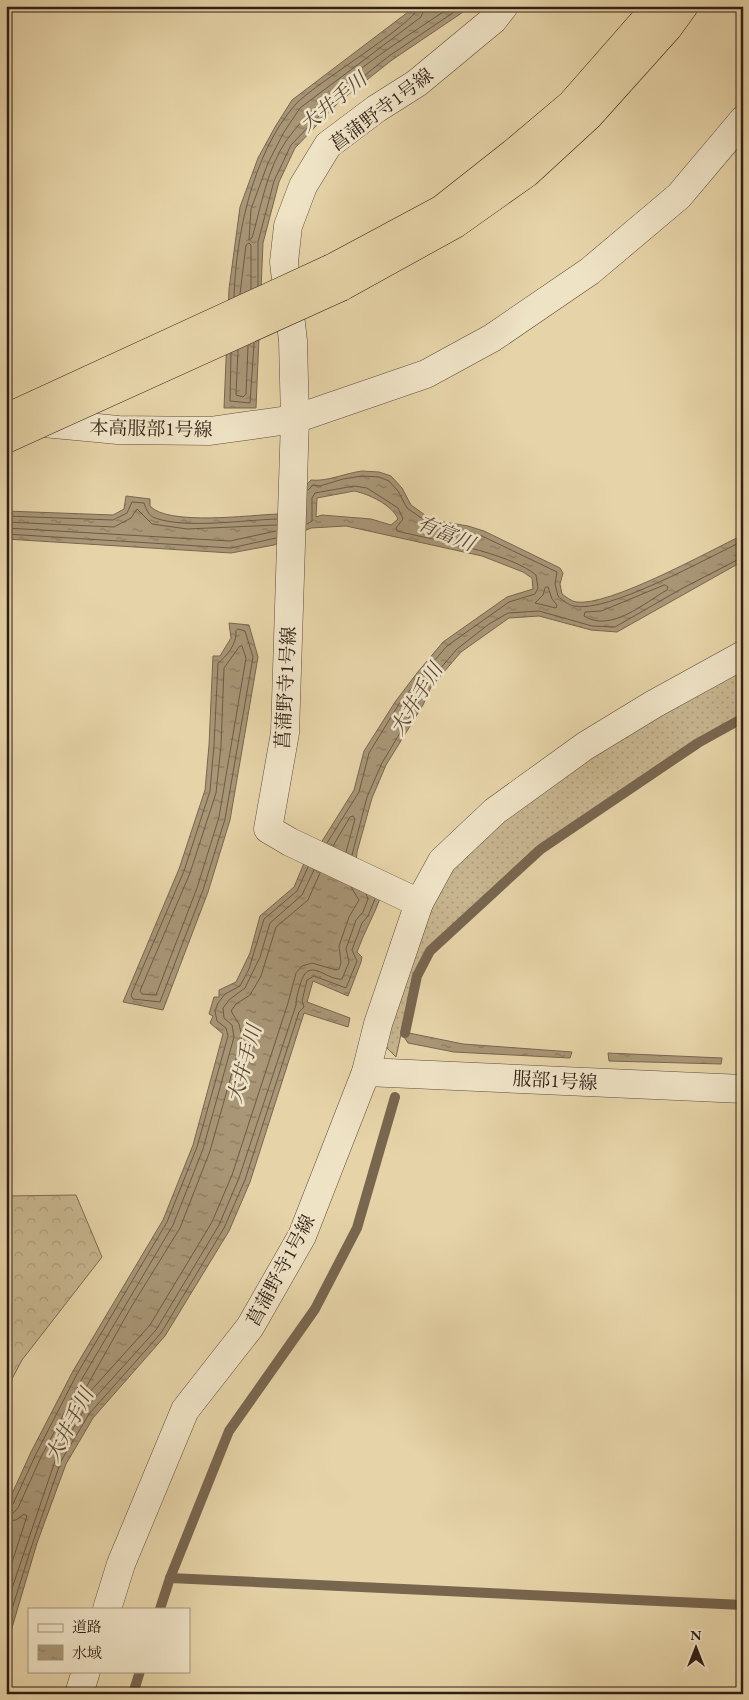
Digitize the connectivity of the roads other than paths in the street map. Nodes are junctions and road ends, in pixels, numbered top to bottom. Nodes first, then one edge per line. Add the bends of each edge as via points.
1 (504, 6) edge
2 (658, 6) edge
3 (684, 6) edge
4 (743, 120) edge
5 (336, 278) junction
6 (6, 418) edge
7 (294, 430) junction
8 (6, 439) edge
9 (743, 655) edge
10 (410, 899) junction
11 (366, 1072) junction
12 (743, 1089) edge
13 (106, 1608) edge
14 (86, 1672) edge
15 (79, 1694) edge

1 - 7 street, 菖蒲野寺1号線 via 493,20 417,83 328,146 303,186 288,226 284,262 293,341
2 - 5 highway via 571,104 442,209
3 - 5 highway via 589,116 528,173 455,224
4 - 7 street, 本高服部1号線 via 679,196 590,271 492,338 426,374
5 - 6 highway, bridge
5 - 8 highway, bridge
6 - 7 street, 本高服部1号線 via 118,430
7 - 10 street, 菖蒲野寺1号線 via 286,733 268,829
9 - 10 street, 菖蒲野寺1号線 via 585,746 495,811 442,861
10 - 11 street, 菖蒲野寺1号線
11 - 12 street, 服部1号線
11 - 13 street, 菖蒲野寺1号線 via 302,1236 250,1327 185,1410 121,1564
14 - 15 street

